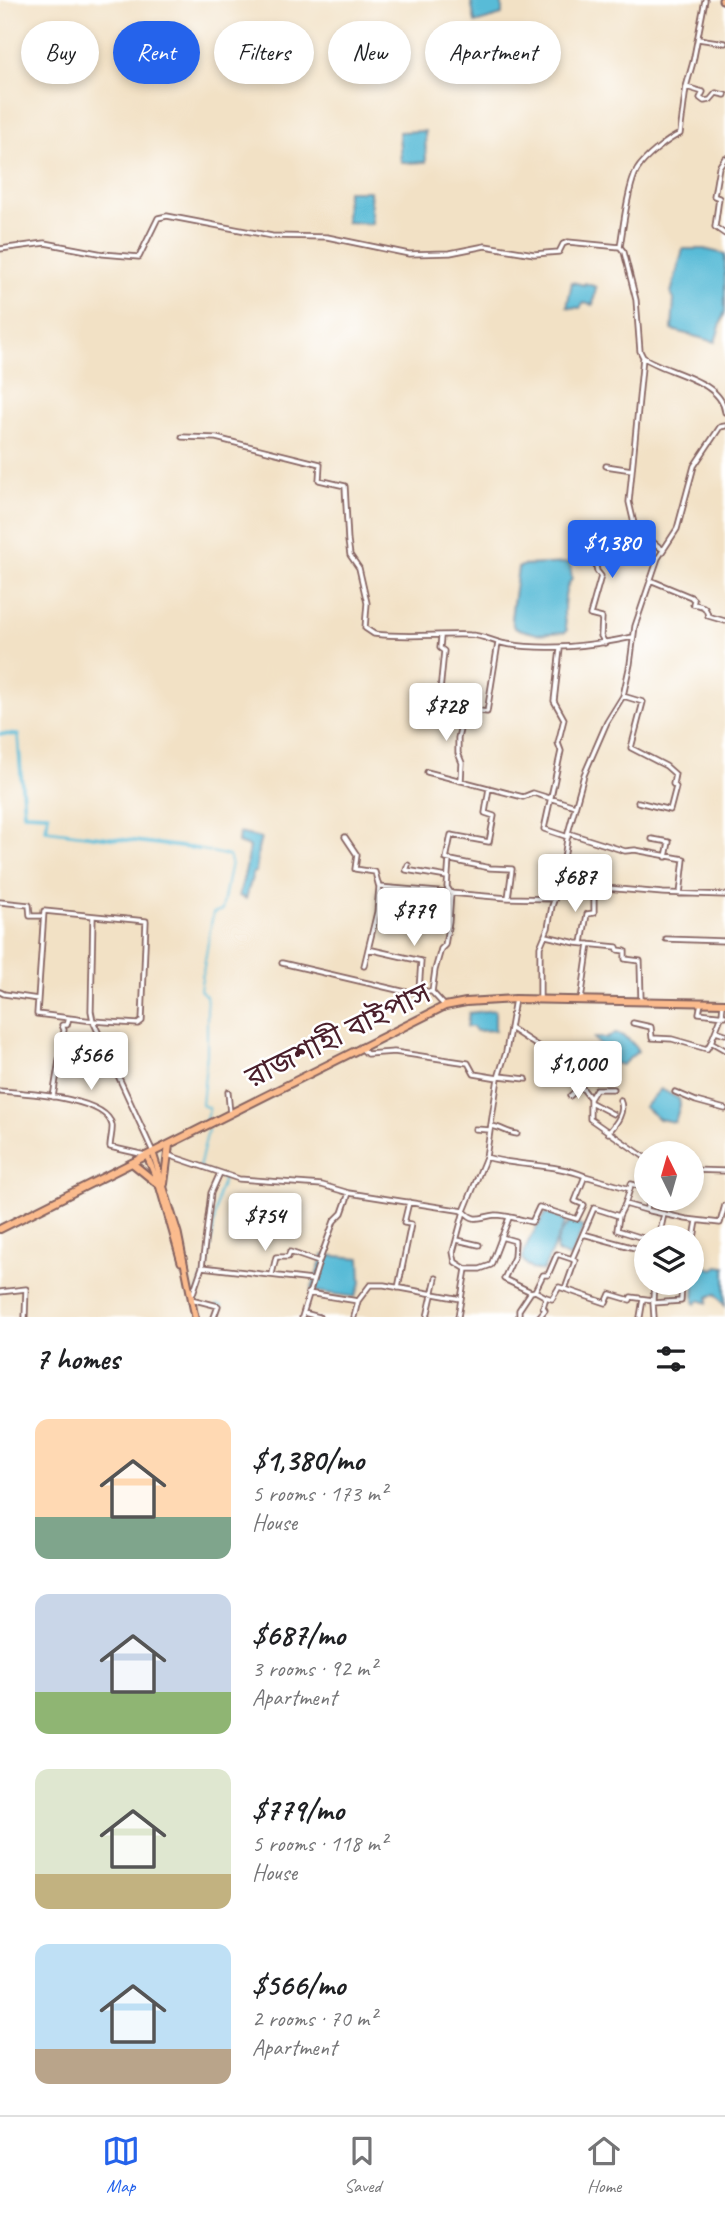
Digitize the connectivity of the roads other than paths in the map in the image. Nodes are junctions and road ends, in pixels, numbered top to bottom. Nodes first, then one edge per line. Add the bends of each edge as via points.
1 (705, 0) edge
2 (698, 39) junction
3 (725, 43) edge
4 (686, 87) junction
5 (725, 95) edge
6 (725, 158) edge
7 (725, 234) edge
8 (620, 247) junction
9 (0, 249) edge
10 (643, 357) junction
11 (725, 405) edge
12 (725, 412) edge
13 (725, 426) edge
14 (183, 437) dead end
15 (606, 466) dead end
16 (632, 470) junction
17 (663, 551) junction
18 (573, 561) dead end
19 (650, 580) junction
20 (725, 621) edge
21 (441, 637) junction
22 (633, 637) junction
23 (498, 643) junction
24 (605, 643) junction
25 (560, 649) junction
26 (623, 696) junction
27 (465, 708) junction
28 (427, 772) dead end
29 (461, 781) junction
30 (489, 788) junction
31 (550, 799) junction
32 (638, 802) dead end
33 (575, 806) junction
34 (568, 835) junction
35 (345, 837) dead end
36 (652, 839) dead end
37 (666, 857) junction
38 (449, 859) junction
39 (408, 865) dead end
40 (447, 877) junction
41 (560, 884) junction
42 (379, 887) junction
43 (594, 887) junction
44 (451, 893) junction
45 (680, 894) junction
46 (725, 895) edge
47 (508, 898) junction
48 (554, 900) junction
49 (0, 902) edge
50 (43, 916) junction
51 (93, 916) junction
52 (546, 936) junction
53 (666, 939) dead end
54 (725, 941) edge
55 (582, 943) junction
56 (589, 944) junction
57 (368, 949) junction
58 (282, 963) dead end
59 (364, 966) dead end
60 (0, 992) edge
61 (421, 992) junction
62 (432, 992) junction
63 (38, 999) junction
64 (515, 999) junction
65 (540, 999) junction
66 (581, 1000) junction
67 (641, 1001) junction
68 (701, 1003) junction
69 (724, 1003) edge
70 (445, 1006) junction
71 (723, 1015) edge
72 (69, 1018) junction
73 (93, 1021) junction
74 (633, 1023) dead end
75 (510, 1027) junction
76 (716, 1031) junction
77 (725, 1034) edge
78 (711, 1042) junction
79 (360, 1047) junction
80 (725, 1049) edge
81 (498, 1077) junction
82 (526, 1079) dead end
83 (581, 1086) junction
84 (613, 1089) dead end
85 (0, 1091) edge
86 (228, 1092) dead end
87 (675, 1092) dead end
88 (570, 1096) dead end
89 (53, 1097) junction
90 (620, 1100) dead end
91 (591, 1101) junction
92 (725, 1109) edge
93 (230, 1114) junction
94 (613, 1114) dead end
95 (491, 1128) junction
96 (475, 1129) dead end
97 (608, 1133) junction
98 (517, 1134) dead end
99 (169, 1145) junction
100 (634, 1150) edge
101 (150, 1154) junction
102 (168, 1154) junction
103 (486, 1157) junction
104 (132, 1163) junction
105 (704, 1170) edge
106 (725, 1171) edge
107 (220, 1173) junction
108 (585, 1176) junction
109 (162, 1185) junction
110 (634, 1185) edge
111 (630, 1189) junction
112 (349, 1193) junction
113 (409, 1202) junction
114 (625, 1204) junction
115 (725, 1205) edge
116 (634, 1207) edge
117 (464, 1211) junction
118 (650, 1211) edge
119 (664, 1214) junction
120 (619, 1216) junction
121 (509, 1218) junction
122 (696, 1221) junction
123 (662, 1225) edge
124 (695, 1225) edge
125 (0, 1229) edge
126 (583, 1234) junction
127 (634, 1235) edge
128 (501, 1237) junction
129 (457, 1240) junction
130 (479, 1245) dead end
131 (634, 1248) edge
132 (572, 1259) junction
133 (319, 1262) junction
134 (202, 1267) junction
135 (466, 1269) junction
136 (272, 1274) junction
137 (436, 1278) dead end
138 (312, 1280) junction
139 (398, 1288) junction
140 (565, 1290) junction
141 (533, 1291) junction
142 (0, 1292) edge
143 (307, 1293) junction
144 (433, 1294) junction
145 (653, 1295) edge
146 (681, 1295) edge
147 (546, 1297) junction
148 (643, 1298) junction
149 (191, 1299) junction
150 (461, 1300) junction
151 (358, 1301) junction
152 (653, 1301) junction
153 (303, 1315) edge
154 (25, 1317) edge
155 (193, 1317) edge
156 (214, 1317) edge
157 (319, 1317) edge
158 (354, 1317) edge
159 (427, 1317) edge
160 (458, 1317) edge
161 (519, 1317) edge
162 (539, 1317) edge
163 (640, 1317) edge
164 (654, 1317) edge

1 - 2 street
2 - 3 street
2 - 4 street
4 - 5 street via 703,92 700,98 704,101 716,93
4 - 8 street via 680,134 667,139 638,169
6 - 7 street via 714,196 719,198 715,227
8 - 9 street via 568,242 554,254 485,246 409,254 327,237 272,236 167,216 158,218 139,257 45,243
8 - 10 street via 636,300
10 - 11 street via 694,379
10 - 16 street
11 - 12 street
13 - 17 street via 694,466 680,520
14 - 21 street via 216,438 320,464 318,480 345,486 350,555 359,568 367,603 365,628 388,636
15 - 16 street
16 - 17 street via 629,502 635,528
17 - 19 street
18 - 24 street via 595,561 600,576 590,615 602,618
19 - 20 street via 691,597 693,604 707,609 708,616
19 - 22 street
21 - 23 street via 484,636
21 - 27 street via 439,701
22 - 24 street
22 - 26 street
23 - 25 street
23 - 27 street via 487,712
24 - 25 street
25 - 31 street via 554,701 564,719
26 - 32 street via 643,702 631,748 675,774 670,810
26 - 33 street via 607,722
27 - 29 street via 458,738
28 - 29 street
29 - 30 street
30 - 31 street
30 - 38 street via 485,813 494,816 489,842 451,835
31 - 33 street
31 - 34 street via 544,829
33 - 34 street
34 - 37 street
34 - 41 street
35 - 42 street via 357,855 355,869 375,872
36 - 37 street via 670,842
37 - 45 street via 684,859
38 - 40 street
38 - 47 street via 512,869
39 - 40 street via 406,870
40 - 44 street
41 - 43 street
41 - 48 street
42 - 44 street
42 - 57 street
43 - 45 street
43 - 55 street via 594,913 587,914
44 - 47 street
44 - 62 street via 445,945
45 - 46 street
47 - 48 street
48 - 52 street
49 - 50 street via 29,905 30,916
50 - 51 street via 44,911
50 - 63 street
51 - 73 street
51 - 73 street via 146,921 142,1021
52 - 55 street
52 - 65 street via 538,957
53 - 54 street
55 - 56 street
56 - 66 street
56 - 67 street via 617,947 625,951 625,959 640,961
57 - 59 street
57 - 61 street via 421,961
58 - 61 street
60 - 63 street
61 - 62 street
62 - 70 street
63 - 72 street via 37,1014
64 - 65 highway, রাজশাহী বাইপাস
64 - 70 highway, রাজশাহী বাইপাস
64 - 75 street
65 - 66 highway, রাজশাহী বাইপাস
66 - 67 highway, রাজশাহী বাইপাস
67 - 68 highway, রাজশাহী বাইপাস
68 - 69 highway, রাজশাহী বাইপাস
68 - 71 street via 699,1013
69 - 71 street
70 - 79 highway, রাজশাহী বাইপাস
71 - 76 street
72 - 73 street
72 - 89 street via 67,1025 62,1025
73 - 101 street
74 - 78 street via 651,1027 652,1038 707,1049
75 - 81 street
75 - 83 street via 562,1062
76 - 77 street
76 - 78 street
78 - 80 street
79 - 81 street via 368,1054 394,1052 468,1063 474,1074
79 - 93 highway, রাজশাহী বাইপাস
81 - 82 street
81 - 95 street
83 - 88 street
83 - 91 street
84 - 91 street via 596,1089
85 - 89 street
86 - 93 street
87 - 92 street
89 - 101 street via 86,1104 107,1116 112,1124 110,1147
90 - 97 street via 621,1113
91 - 94 street
91 - 97 street via 590,1119
93 - 99 highway, রাজশাহী বাইপাস
95 - 96 street
95 - 98 street
95 - 103 street
97 - 100 street
99 - 101 highway, রাজশাহী বাইপাস
99 - 102 highway
101 - 104 highway, রাজশাহী বাইপাস
101 - 109 main road
102 - 107 street
102 - 109 highway
103 - 108 street via 569,1169
103 - 117 street
104 - 109 highway
104 - 125 highway, রাজশাহী বাইপাস
105 - 106 street
107 - 112 street via 239,1179 322,1185
107 - 134 street via 211,1194
108 - 111 street
108 - 121 street via 575,1201 584,1205 577,1219 539,1207 532,1222
109 - 149 main road via 178,1233
109 - 155 main road
110 - 111 street
111 - 114 street
112 - 113 street
112 - 133 street
113 - 117 street
113 - 139 street via 404,1223 411,1224
114 - 116 street
114 - 120 street
115 - 122 street via 720,1223
117 - 121 street via 480,1220 496,1215
117 - 129 street
118 - 119 street
119 - 122 street
119 - 123 street
120 - 126 street via 594,1208
120 - 127 street via 617,1230
121 - 128 street
122 - 124 street
126 - 131 street
126 - 132 street
128 - 135 street via 491,1265
128 - 141 street via 515,1241 504,1279
129 - 130 street
129 - 135 street via 453,1258
132 - 140 street
132 - 141 street via 557,1254 548,1276 543,1275
133 - 136 street via 290,1252 288,1257 276,1257
133 - 138 street
134 - 136 street
134 - 149 street
135 - 150 street
136 - 138 street
137 - 144 street
138 - 143 street
139 - 144 street
139 - 151 street via 370,1285
140 - 147 street via 559,1287 552,1299
140 - 148 street via 606,1303 610,1294 625,1301
141 - 147 street
141 - 161 street
142 - 154 street via 26,1289
143 - 151 street
143 - 153 street
144 - 150 street
144 - 159 street
145 - 152 street
146 - 152 street via 681,1301
147 - 162 street
148 - 152 street
148 - 163 street
149 - 155 main road
149 - 156 street via 218,1306
150 - 160 street
151 - 158 street
152 - 164 street
153 - 157 street

